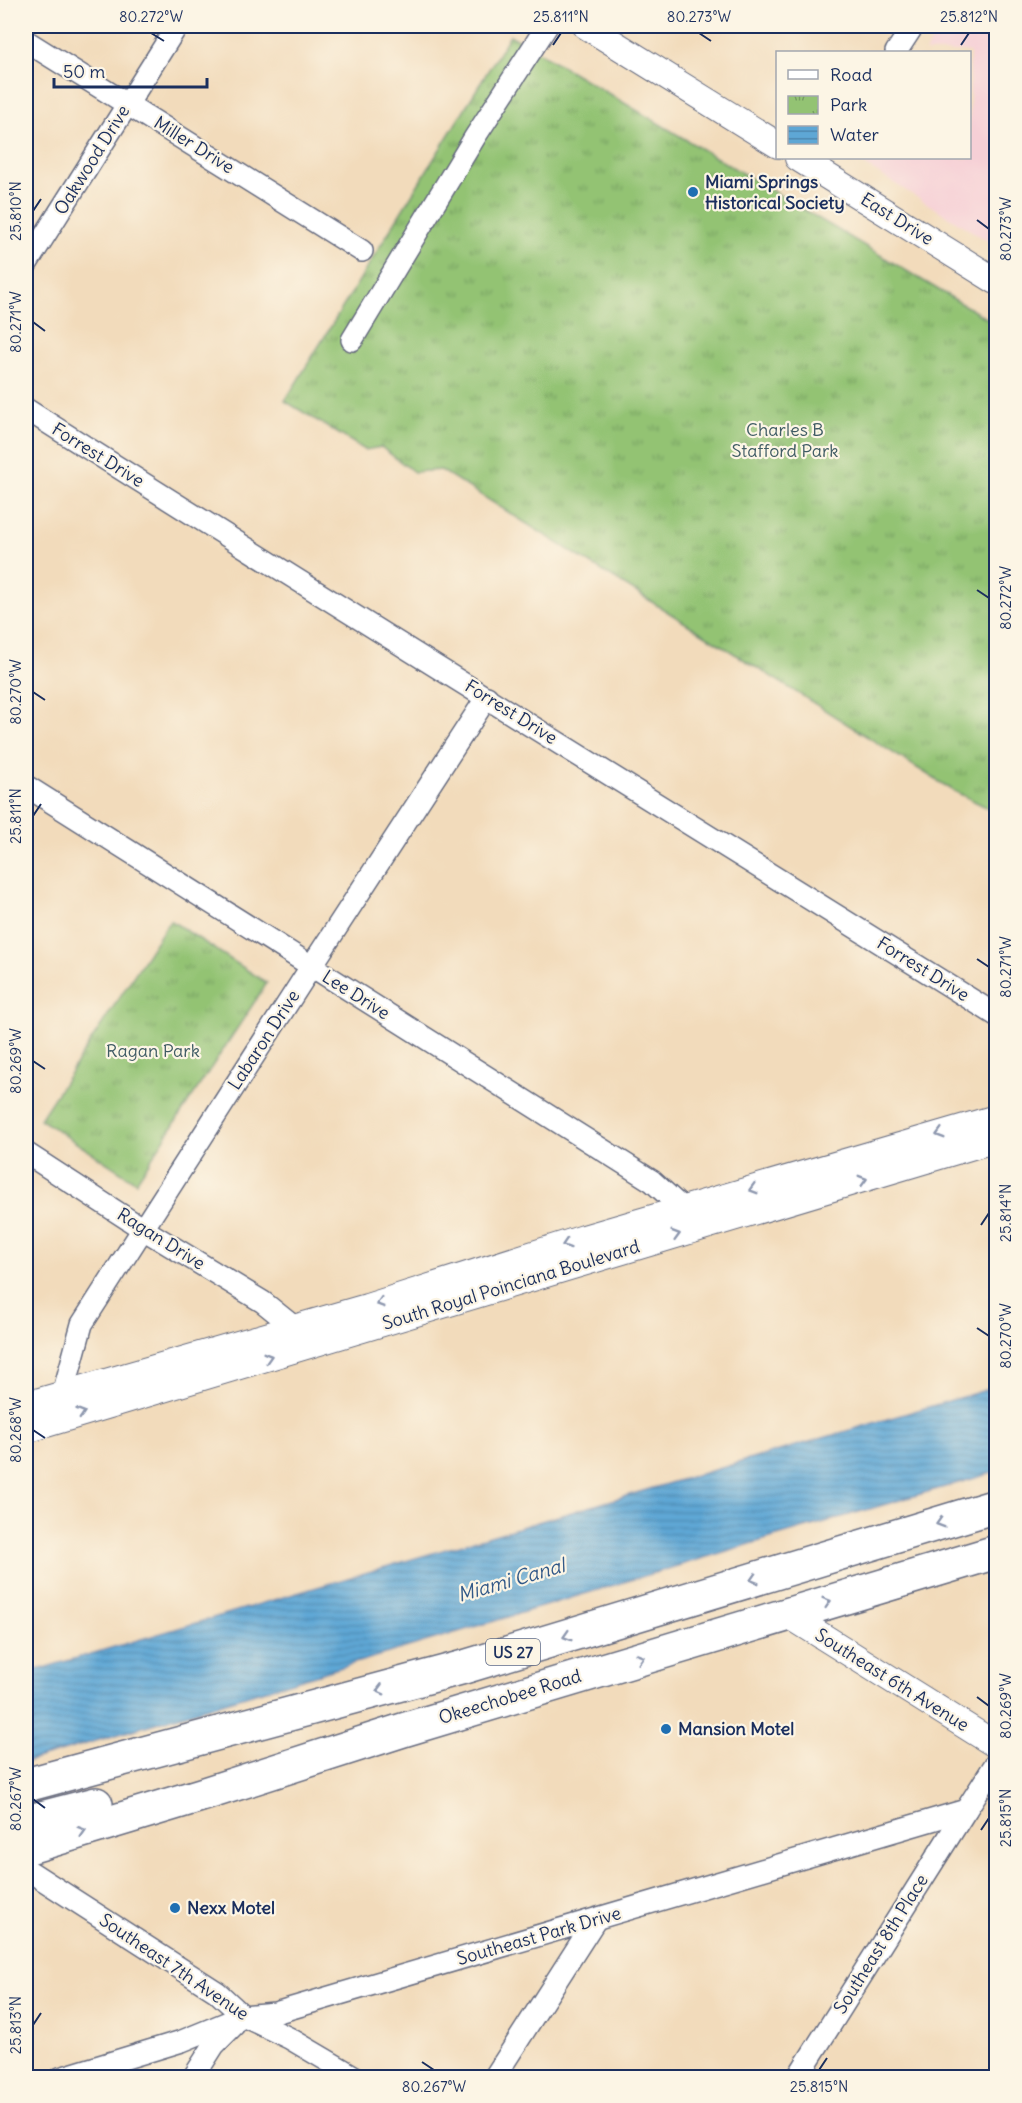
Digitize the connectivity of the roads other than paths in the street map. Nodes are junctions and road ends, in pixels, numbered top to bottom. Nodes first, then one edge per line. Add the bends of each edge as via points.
1 (177, 26) edge
2 (547, 26) edge
3 (586, 26) edge
4 (913, 26) edge
5 (26, 41) edge
6 (897, 51) edge
7 (128, 104) junction
8 (776, 144) edge
9 (802, 159) edge
10 (828, 165) edge
11 (362, 251) dead end
12 (26, 265) edge
13 (996, 281) edge
14 (352, 340) dead end
15 (26, 409) edge
16 (487, 697) junction
17 (26, 786) edge
18 (311, 967) junction
19 (996, 1015) edge
20 (996, 1118) edge
21 (996, 1139) edge
22 (26, 1153) edge
23 (683, 1209) junction
24 (143, 1229) junction
25 (294, 1328) junction
26 (63, 1394) junction
27 (26, 1405) edge
28 (26, 1430) edge
29 (996, 1506) edge
30 (996, 1552) edge
31 (787, 1614) junction
32 (403, 1730) junction
33 (996, 1745) edge
34 (996, 1763) edge
35 (26, 1785) edge
36 (966, 1810) junction
37 (26, 1822) edge
38 (26, 1848) edge
39 (26, 1869) edge
40 (596, 1919) junction
41 (243, 2016) junction
42 (60, 2078) edge
43 (193, 2078) edge
44 (357, 2078) edge
45 (494, 2078) edge
46 (797, 2078) edge

1 - 7 street, Oakwood Drive
2 - 14 street
3 - 8 street
4 - 6 street
5 - 7 street, Miller Drive
7 - 11 street, Miller Drive
7 - 12 street, Oakwood Drive
9 - 10 street, East Drive
10 - 13 street, East Drive
15 - 16 street, Forrest Drive
16 - 18 street, Labaron Drive
16 - 19 street, Forrest Drive
17 - 18 street, Lee Drive
18 - 23 street, Lee Drive via 652,1180
18 - 24 street, Labaron Drive
20 -> 23 street, South Royal Poinciana Boulevard
28 -> 21 street, South Royal Poinciana Boulevard
22 - 24 street, Ragan Drive
23 -> 25 street, South Royal Poinciana Boulevard
24 - 25 street, Ragan Drive via 263,1302
24 - 26 street, Labaron Drive via 82,1324
25 - 26 street, South Royal Poinciana Boulevard
26 - 27 street, South Royal Poinciana Boulevard
29 -> 35 highway, US 27 via 464,1667
31 -> 30 highway, Okeechobee Road / US 27
32 -> 31 highway, Okeechobee Road / US 27
31 - 33 street, Southeast 6th Avenue
32 - 37 highway via 249,1764
38 -> 32 highway, Okeechobee Road / US 27
34 - 36 street
36 - 40 street, Southeast Park Drive
36 - 46 street, Southeast 8th Place
39 - 41 street, Southeast 7th Avenue via 217,1992
40 - 41 street, Southeast Park Drive via 275,2013
40 - 45 street
41 - 42 street, Southeast Park Drive via 182,2041
41 - 43 street via 214,2044
41 - 44 street, Southeast 7th Avenue

